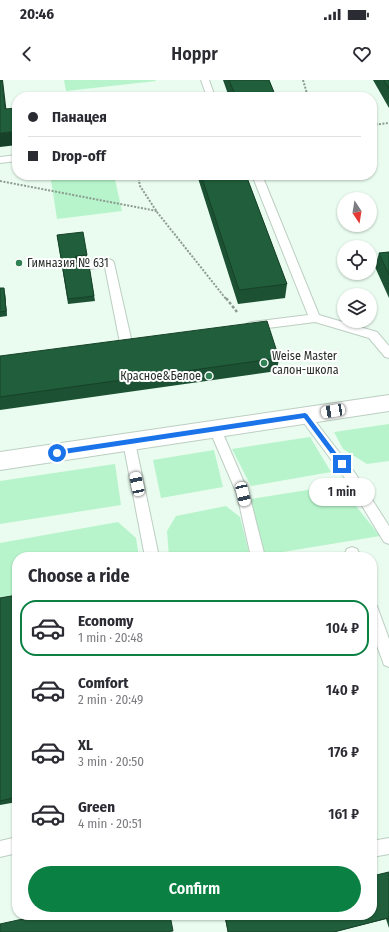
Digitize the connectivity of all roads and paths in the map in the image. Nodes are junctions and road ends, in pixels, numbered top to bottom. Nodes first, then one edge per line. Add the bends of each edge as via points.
1 (205, 80) edge
2 (303, 80) edge
3 (209, 92) edge
4 (307, 92) edge
5 (389, 123) edge
6 (377, 124) edge
7 (12, 159) edge
8 (0, 160) edge
9 (139, 180) edge
10 (259, 180) edge
11 (0, 181) edge
12 (157, 212) junction
13 (81, 266) edge
14 (315, 318) junction
15 (245, 327) joint
16 (126, 343) edge
17 (389, 354) edge
18 (389, 403) edge
19 (305, 416) junction
20 (215, 429) junction
21 (128, 442) junction
22 (0, 461) edge
23 (389, 538) edge
24 (151, 552) edge
25 (257, 552) edge
26 (377, 625) edge
27 (389, 660) edge
28 (389, 846) edge
29 (12, 847) edge
30 (377, 848) edge
31 (0, 849) edge

1 - 3 lane
2 - 4 path
5 - 6 path
7 - 8 lane
9 - 12 path via 140,186
10 - 14 lane
11 - 12 path
12 - 15 path
13 - 16 lane via 109,263
14 - 15 lane
14 - 17 lane via 373,335
18 - 19 street
19 - 20 street
19 - 23 lane via 351,477
20 - 21 street
20 - 25 lane via 243,494
21 - 22 street
21 - 24 lane
26 - 27 lane
28 - 30 lane
29 - 31 lane

